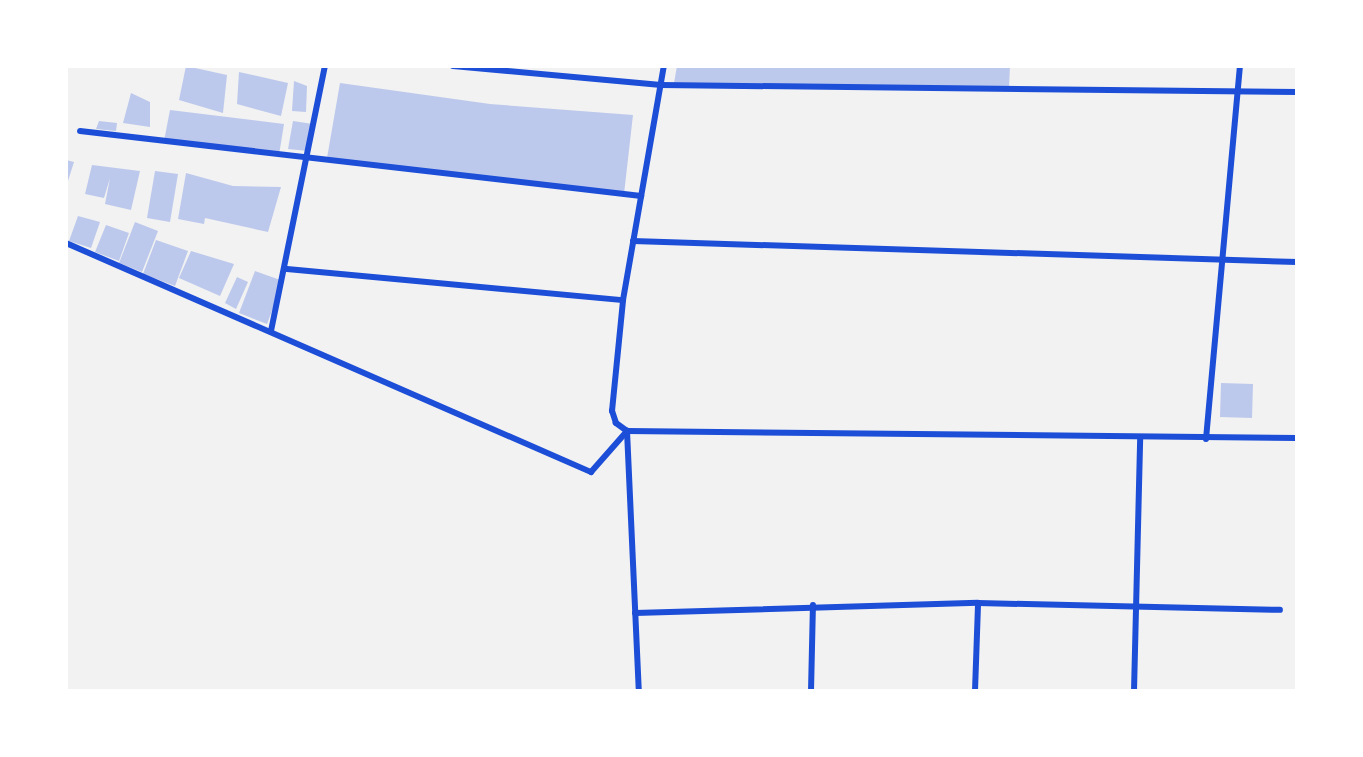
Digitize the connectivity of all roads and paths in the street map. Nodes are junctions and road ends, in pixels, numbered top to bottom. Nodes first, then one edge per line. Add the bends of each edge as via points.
1 (325, 66) edge
2 (453, 66) edge
3 (664, 66) edge
4 (1240, 66) edge
5 (661, 85) junction
6 (1238, 90) junction
7 (1297, 92) edge
8 (80, 131) dead end
9 (310, 159) junction
10 (641, 196) junction
11 (633, 241) junction
12 (66, 243) edge
13 (1222, 261) junction
14 (1297, 262) edge
15 (287, 269) junction
16 (623, 300) junction
17 (271, 332) junction
18 (627, 431) junction
19 (1140, 438) junction
20 (1297, 438) edge
21 (1206, 439) junction
22 (978, 603) junction
23 (813, 605) junction
24 (1136, 608) junction
25 (1280, 610) dead end
26 (635, 613) junction
27 (639, 691) edge
28 (811, 691) edge
29 (975, 691) edge
30 (1134, 691) edge

1 - 9 street
2 - 5 street
3 - 5 street
4 - 6 street
5 - 6 street
5 - 10 street
6 - 7 street
6 - 13 street
8 - 9 street
9 - 10 street
9 - 15 street
10 - 11 street
11 - 13 street
11 - 16 street
12 - 17 street
13 - 14 street
13 - 21 street
15 - 16 street
15 - 17 street
16 - 18 street via 612,411 616,423
17 - 18 street via 591,472
18 - 19 street
18 - 26 street
19 - 21 street
19 - 24 street
20 - 21 street
22 - 23 street
22 - 24 street
22 - 29 street
23 - 26 street
23 - 28 street
24 - 25 street
24 - 30 street
26 - 27 street

